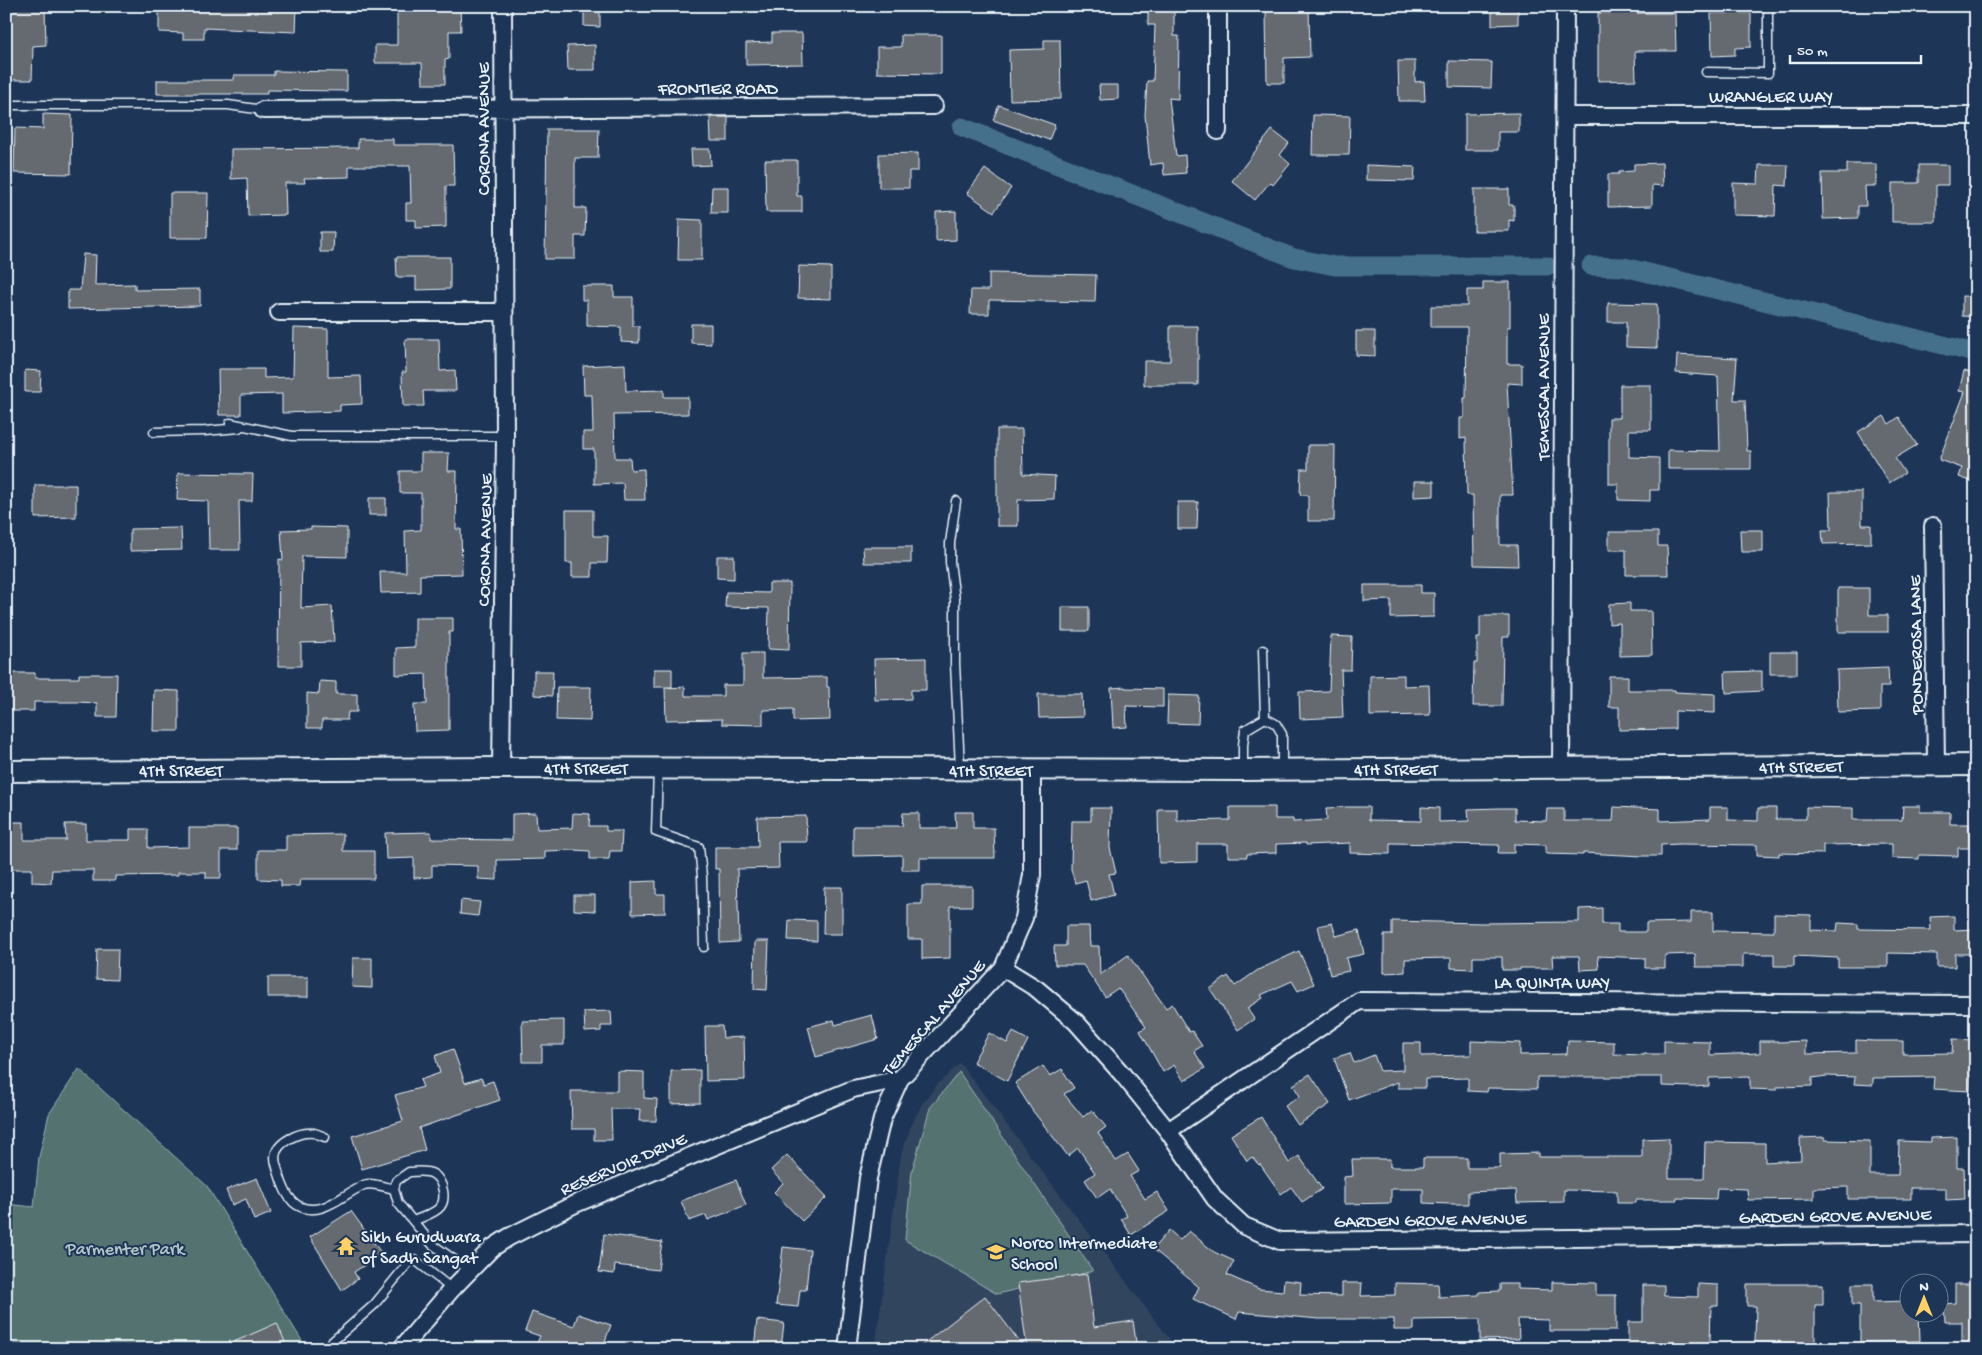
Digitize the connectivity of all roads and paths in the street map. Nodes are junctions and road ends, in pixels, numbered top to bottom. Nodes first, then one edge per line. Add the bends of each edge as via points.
1 (503, 6) edge
2 (1218, 6) edge
3 (1565, 6) edge
4 (1768, 6) edge
5 (1706, 72) dead end
6 (6, 105) edge
7 (934, 106) dead end
8 (503, 109) junction
9 (263, 110) joint
10 (1566, 116) junction
11 (1976, 116) edge
12 (1218, 131) dead end
13 (279, 312) dead end
14 (504, 312) junction
15 (230, 423) dead end
16 (246, 427) junction
17 (154, 432) dead end
18 (505, 436) junction
19 (956, 501) dead end
20 (1933, 526) dead end
21 (1263, 650) dead end
22 (1265, 718) junction
23 (1936, 764) junction
24 (1976, 765) edge
25 (501, 768) junction
26 (658, 769) junction
27 (1561, 769) junction
28 (960, 770) junction
29 (1243, 770) junction
30 (1282, 770) junction
31 (6, 771) edge
32 (1032, 771) junction
33 (704, 947) dead end
34 (1003, 968) junction
35 (1976, 1004) edge
36 (900, 1079) junction
37 (1168, 1130) junction
38 (325, 1137) dead end
39 (394, 1189) junction
40 (413, 1221) junction
41 (1976, 1234) edge
42 (470, 1271) junction
43 (452, 1288) junction
44 (326, 1348) edge
45 (401, 1349) edge
46 (847, 1349) edge

1 - 8 street, CORONA AVENUE
2 - 12 street
3 - 10 street, TEMESCAL AVENUE
4 - 5 lane via 1768,72
6 - 9 lane via 228,105
7 - 8 street, FRONTIER ROAD
8 - 9 street, FRONTIER ROAD
8 - 14 street, CORONA AVENUE
10 - 11 street, WRANGLER WAY
10 - 27 street, TEMESCAL AVENUE
13 - 14 street
14 - 18 street, CORONA AVENUE
15 - 16 lane
16 - 17 lane
16 - 18 lane via 292,436
18 - 25 street, CORONA AVENUE
19 - 28 lane via 950,562 955,600
20 - 23 street, PONDEROSA LANE
21 - 22 lane
22 - 29 lane via 1245,730
22 - 30 lane via 1276,724 1282,734
23 - 24 street, 4TH STREET
23 - 27 street, 4TH STREET
25 - 26 street, 4TH STREET
25 - 31 street, 4TH STREET
26 - 28 street, 4TH STREET
26 - 33 lane via 656,832 698,848
27 - 30 street, 4TH STREET
28 - 32 street, 4TH STREET
29 - 30 street, 4TH STREET
29 - 32 street, 4TH STREET
32 - 34 street, TEMESCAL AVENUE via 1032,875 1024,918
34 - 36 street, TEMESCAL AVENUE
34 - 37 street, GARDEN GROVE AVENUE via 1037,989 1076,1022
35 - 37 street, LA QUINTA WAY via 1359,1001
36 - 42 street, RESERVOIR DRIVE via 853,1089 575,1204 509,1237 492,1248
36 - 46 street, TEMESCAL AVENUE via 882,1119 868,1178
37 - 41 street, GARDEN GROVE AVENUE via 1214,1199 1244,1226 1280,1241
38 - 39 lane via 304,1133 287,1140 276,1150 281,1180 287,1195 297,1205 320,1209 364,1185
39 - 40 lane via 398,1203
39 - 40 lane via 396,1181 409,1172 432,1174 438,1179 443,1192 439,1208
40 - 42 lane via 432,1244
42 - 43 street, RESERVOIR DRIVE
43 - 44 lane via 415,1260 410,1262 374,1306
43 - 45 street, RESERVOIR DRIVE

